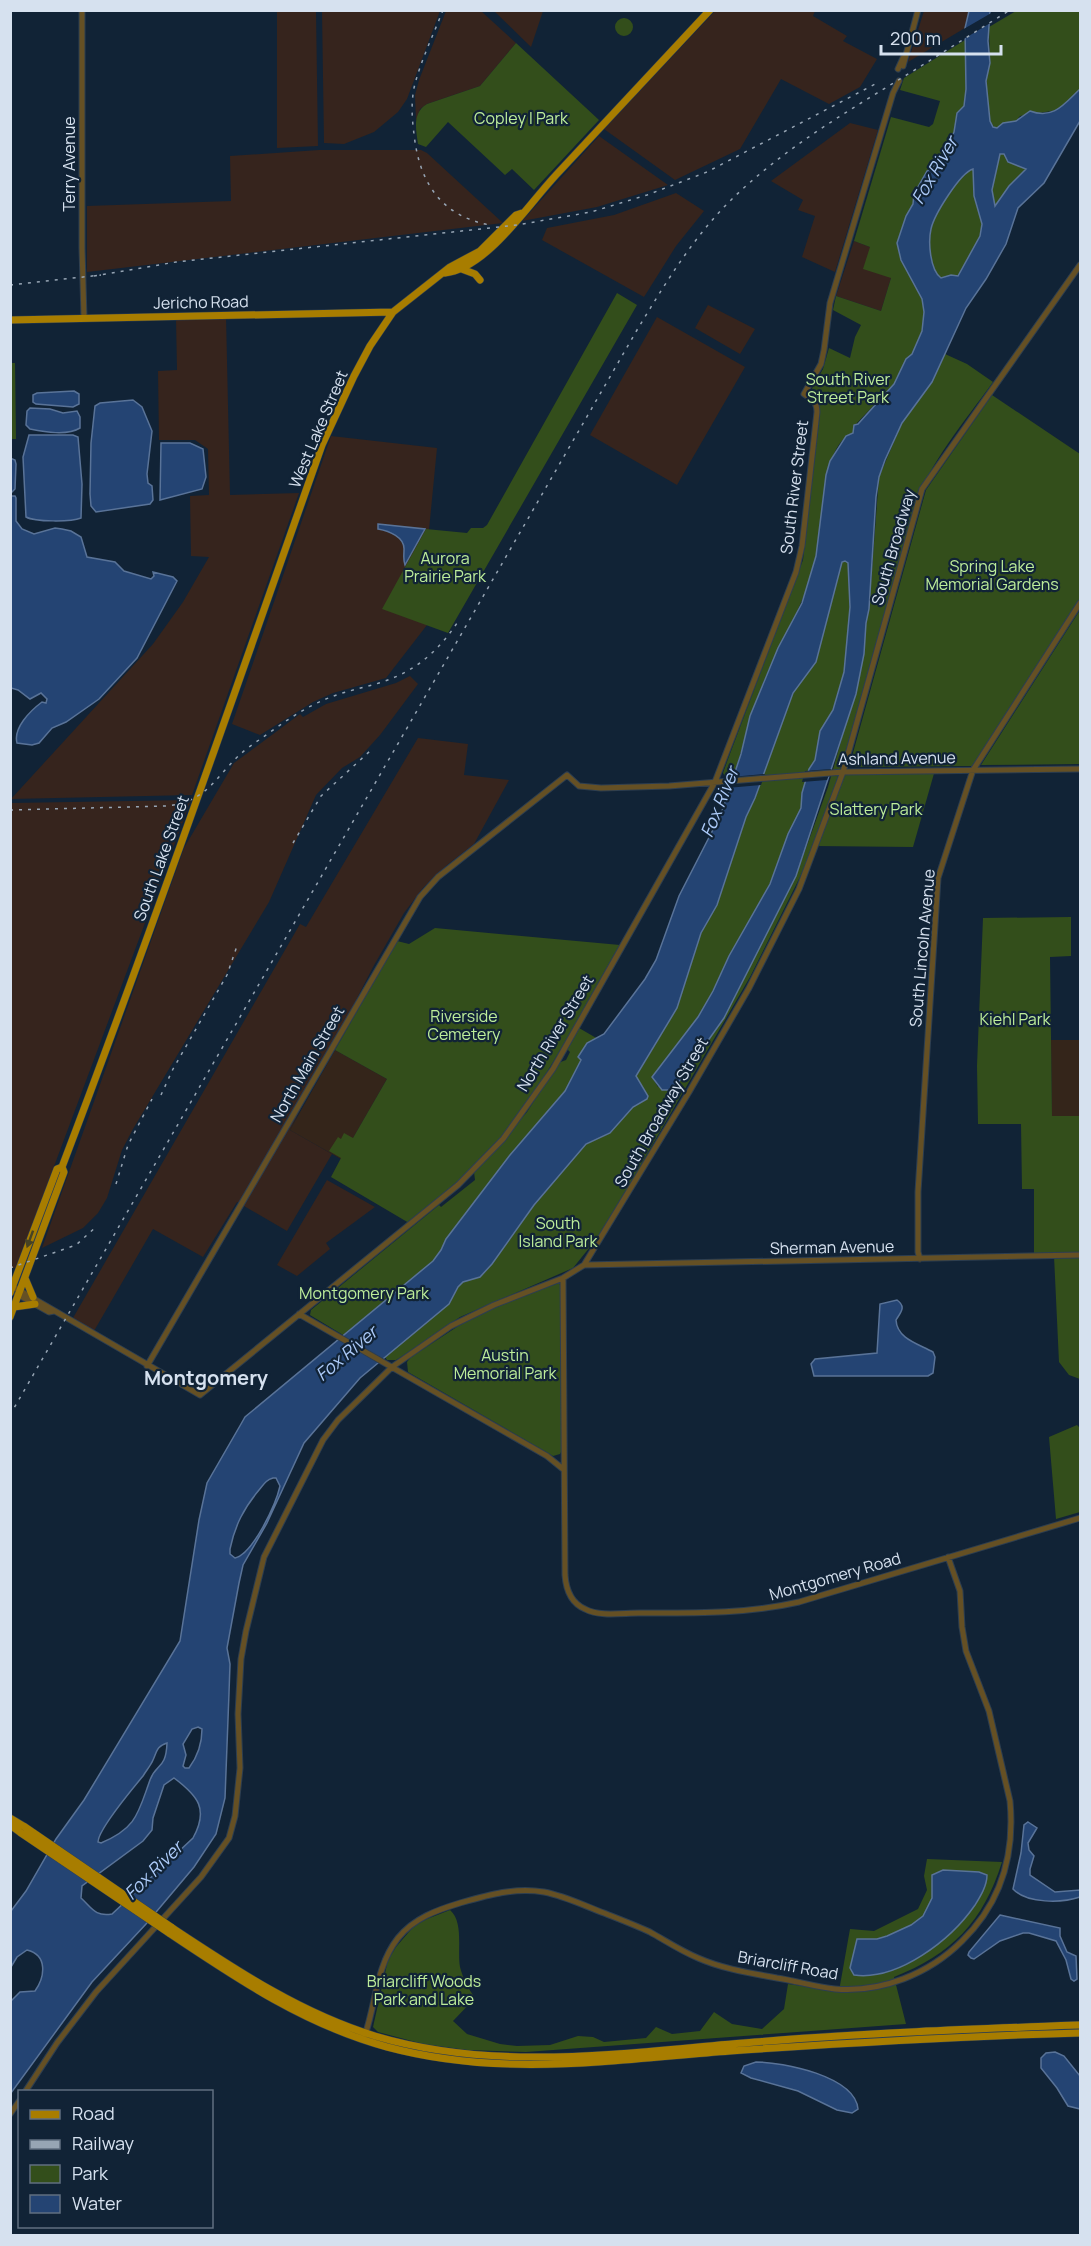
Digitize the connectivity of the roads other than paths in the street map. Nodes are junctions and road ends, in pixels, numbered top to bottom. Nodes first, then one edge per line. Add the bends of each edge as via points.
1 (82, 10) edge
2 (710, 10) edge
3 (918, 10) edge
4 (901, 67) dead end
5 (896, 83) dead end
6 (522, 213) junction
7 (476, 260) junction
8 (1080, 265) edge
9 (459, 268) junction
10 (445, 273) junction
11 (393, 312) junction
12 (84, 318) junction
13 (10, 320) edge
14 (284, 557) joint
15 (1080, 603) edge
16 (1080, 769) edge
17 (973, 770) junction
18 (843, 772) junction
19 (567, 776) joint
20 (715, 782) junction
21 (62, 1167) junction
22 (1080, 1256) edge
23 (920, 1259) junction
24 (584, 1265) junction
25 (25, 1277) junction
26 (563, 1278) junction
27 (12, 1286) edge
28 (20, 1292) junction
29 (34, 1301) junction
30 (14, 1307) junction
31 (299, 1314) junction
32 (10, 1317) edge
33 (147, 1366) junction
34 (392, 1367) junction
35 (564, 1471) junction
36 (1080, 1518) edge
37 (948, 1557) junction
38 (10, 1818) edge
39 (10, 1826) edge
40 (23, 1830) junction
41 (1080, 2025) edge
42 (1080, 2033) edge
43 (365, 2036) junction
44 (26, 2090) edge

1 - 12 street, Terry Avenue
2 - 6 main road, West Lake Street
3 - 4 street
5 - 20 street, South River Street via 830,303 820,364 804,394 813,399 817,412 799,560
6 - 7 main road, West Lake Street
6 - 10 main road, West Lake Street via 480,251
7 - 9 main road, West Lake Street
7 - 9 main road via 482,278
8 - 18 street, South Broadway via 922,489
9 - 10 main road, West Lake Street
10 - 11 main road, West Lake Street
11 - 12 main road, Jericho Road
11 - 14 main road, West Lake Street via 336,411
12 - 13 main road, Jericho Road
14 - 21 main road, South Lake Street
15 - 17 street, South Lincoln Avenue
16 - 17 street, Ashland Avenue
17 - 18 street, Ashland Avenue
17 - 23 street, South Lincoln Avenue via 938,878 918,1191
18 - 20 street, Ashland Avenue
18 - 24 street, South Broadway Street via 799,889 748,988
19 - 20 street, Ashland Avenue via 589,788
19 - 33 street, North Main Street via 438,877 420,897
20 - 31 street, North River Street via 553,1069 503,1139 458,1185
21 - 25 main road, South Lake Street via 64,1172
21 -> 27 main road, South Lake Street via 57,1169
22 - 23 street, Sherman Avenue
23 - 24 street, Sherman Avenue
24 - 26 street, South Broadway Street
25 - 28 main road, South Lake Street
25 - 29 main road
26 - 34 street, South Broadway Street via 451,1326
26 - 35 street
27 - 28 street
28 - 29 street
28 - 30 main road, South Lake Street
29 - 30 main road
29 - 33 street
30 - 32 main road, South Lake Street
31 - 33 street, North River Street via 200,1395
31 - 34 street
34 - 35 street via 556,1461
34 - 44 street, South Broadway Street via 323,1440 264,1557 241,1659 240,1768 234,1823 227,1842 201,1877 96,1992
35 - 37 street, Montgomery Road via 566,1587 578,1605 591,1612 762,1610
36 - 37 street, Montgomery Road
37 - 43 street, Briarcliff Road via 960,1591 966,1651 989,1711 1011,1816 1010,1851 996,1896 958,1946 928,1967 897,1981 866,1988 833,1989 719,1966 637,1926 560,1896 511,1891 434,1911 406,1929 384,1962
38 - 40 main road
39 - 40 main road
40 - 43 main road, bridge via 280,2004 313,2020
41 - 43 main road via 840,2036 534,2058 445,2052
42 - 43 main road via 855,2043 530,2066 443,2059

